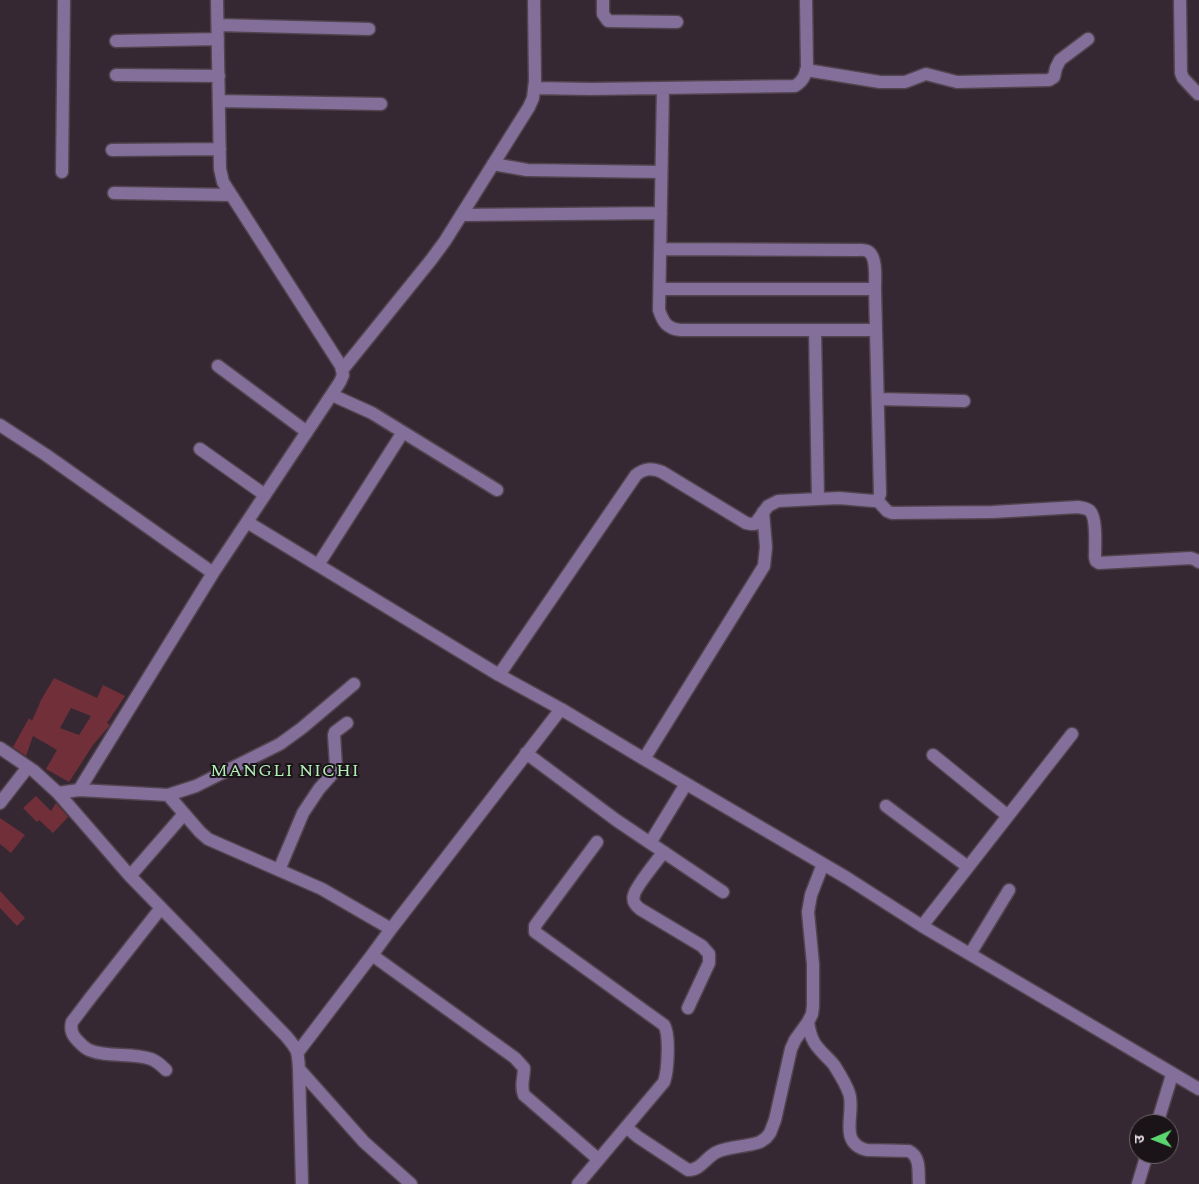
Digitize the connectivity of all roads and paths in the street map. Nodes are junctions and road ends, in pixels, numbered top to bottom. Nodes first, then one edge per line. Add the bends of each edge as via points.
1 (64, 0) edge
2 (217, 0) edge
3 (534, 0) edge
4 (603, 0) edge
5 (806, 0) edge
6 (1180, 0) edge
7 (677, 22) dead end
8 (218, 25) junction
9 (369, 29) dead end
10 (218, 39) junction
11 (1088, 39) dead end
12 (116, 41) dead end
13 (806, 70) junction
14 (116, 75) dead end
15 (218, 76) junction
16 (534, 88) junction
17 (663, 88) junction
18 (1198, 94) dead end
19 (219, 101) junction
20 (381, 104) dead end
21 (220, 149) junction
22 (112, 150) dead end
23 (493, 164) junction
24 (62, 172) dead end
25 (661, 172) junction
26 (114, 193) dead end
27 (231, 195) junction
28 (661, 213) junction
29 (461, 215) junction
30 (660, 249) junction
31 (660, 289) junction
32 (875, 289) junction
33 (815, 330) junction
34 (876, 330) junction
35 (218, 366) dead end
36 (342, 369) junction
37 (332, 395) junction
38 (878, 399) junction
39 (964, 401) dead end
40 (0, 425) edge
41 (307, 432) junction
42 (403, 432) junction
43 (200, 449) dead end
44 (497, 490) dead end
45 (265, 495) junction
46 (818, 499) junction
47 (877, 500) junction
48 (763, 512) junction
49 (247, 522) junction
50 (1198, 560) edge
51 (318, 565) junction
52 (214, 572) junction
53 (499, 674) junction
54 (354, 684) dead end
55 (561, 709) junction
56 (347, 723) dead end
57 (1072, 734) dead end
58 (0, 748) edge
59 (526, 754) junction
60 (933, 755) dead end
61 (644, 760) junction
62 (28, 767) junction
63 (686, 784) junction
64 (79, 790) junction
65 (58, 793) junction
66 (168, 795) junction
67 (0, 803) edge
68 (886, 806) dead end
69 (184, 814) junction
70 (1008, 816) junction
71 (597, 842) dead end
72 (650, 842) junction
73 (664, 852) junction
74 (823, 864) junction
75 (968, 867) junction
76 (279, 870) junction
77 (130, 876) junction
78 (1008, 890) dead end
79 (723, 892) dead end
80 (161, 908) junction
81 (922, 926) junction
82 (391, 929) junction
83 (970, 954) junction
84 (372, 955) junction
85 (688, 1008) dead end
86 (808, 1022) junction
87 (298, 1052) junction
88 (299, 1069) junction
89 (166, 1070) dead end
90 (1172, 1074) junction
91 (1199, 1090) edge
92 (1160, 1114) edge
93 (626, 1127) junction
94 (598, 1159) junction
95 (1144, 1164) edge
96 (302, 1184) edge
97 (412, 1184) edge
98 (578, 1184) edge
99 (918, 1184) edge
100 (1138, 1184) edge

1 - 24 street
2 - 8 street
3 - 16 street
4 - 7 street via 603,14 608,21
5 - 13 street
6 - 18 street via 1181,74
8 - 9 street
8 - 10 street
10 - 12 street
10 - 15 street
11 - 13 street via 1060,60 1054,77 1049,80 957,82 926,74 905,82 880,82
13 - 17 street via 806,75 795,86
14 - 15 street
15 - 19 street
16 - 17 street
16 - 23 street via 529,107
17 - 25 street
19 - 20 street
19 - 21 street
21 - 22 street
21 - 27 street via 222,178
23 - 25 street via 527,170
23 - 29 street
25 - 28 street
26 - 27 street
27 - 36 street
28 - 29 street
28 - 30 street
29 - 36 street via 431,260
30 - 31 street
30 - 32 street via 864,250 873,256
31 - 32 street
31 - 33 street via 662,319 674,329
32 - 34 street
33 - 34 street
33 - 46 street
34 - 38 street
35 - 41 street
36 - 37 street via 343,375
37 - 41 street
37 - 42 street
38 - 39 street
38 - 47 street via 880,494
40 - 52 street
41 - 45 street
42 - 44 street
42 - 51 street
43 - 45 street
45 - 49 street
46 - 47 street
46 - 48 street via 778,501
47 - 50 street via 881,507 892,513 1078,507 1088,510 1094,518 1095,557 1100,563
48 - 53 street via 755,524 746,523 662,472 646,469 636,475
48 - 61 street via 764,566
49 - 51 street
49 - 52 street
51 - 53 street
52 - 64 street
53 - 55 street
54 - 66 street via 280,744 196,786
55 - 59 street
55 - 61 street
56 - 76 street via 334,735 334,772 303,813
57 - 70 street
58 - 62 street
59 - 72 street
59 - 82 street
60 - 70 street
61 - 63 street
62 - 65 street
62 - 67 street
63 - 72 street
63 - 74 street
64 - 65 street
64 - 66 street
65 - 77 street
66 - 69 street
68 - 75 street
69 - 76 street via 208,839
69 - 77 street
70 - 75 street
71 - 93 street via 535,929 537,934 660,1021 666,1029 664,1082
72 - 73 street
73 - 79 street
73 - 85 street via 635,891 634,899 640,909 702,946 709,954 709,963
74 - 81 street
74 - 86 street via 808,912 813,1006
75 - 81 street
76 - 82 street via 334,895
77 - 80 street
78 - 83 street
80 - 87 street
80 - 89 street via 71,1026 75,1038 88,1050 148,1058
81 - 83 street
82 - 84 street
83 - 90 street
84 - 87 street
84 - 94 street via 515,1058 524,1068 522,1091 528,1100
86 - 93 street via 794,1040 775,1120 770,1133 760,1142 717,1152 699,1167 688,1170
86 - 99 street via 812,1039 833,1064 850,1094 849,1130 855,1144 867,1150 914,1154 918,1163
87 - 88 street
88 - 96 street
88 - 97 street via 364,1142
90 - 91 street
90 - 92 street
93 - 94 street
94 - 98 street
95 - 100 street

